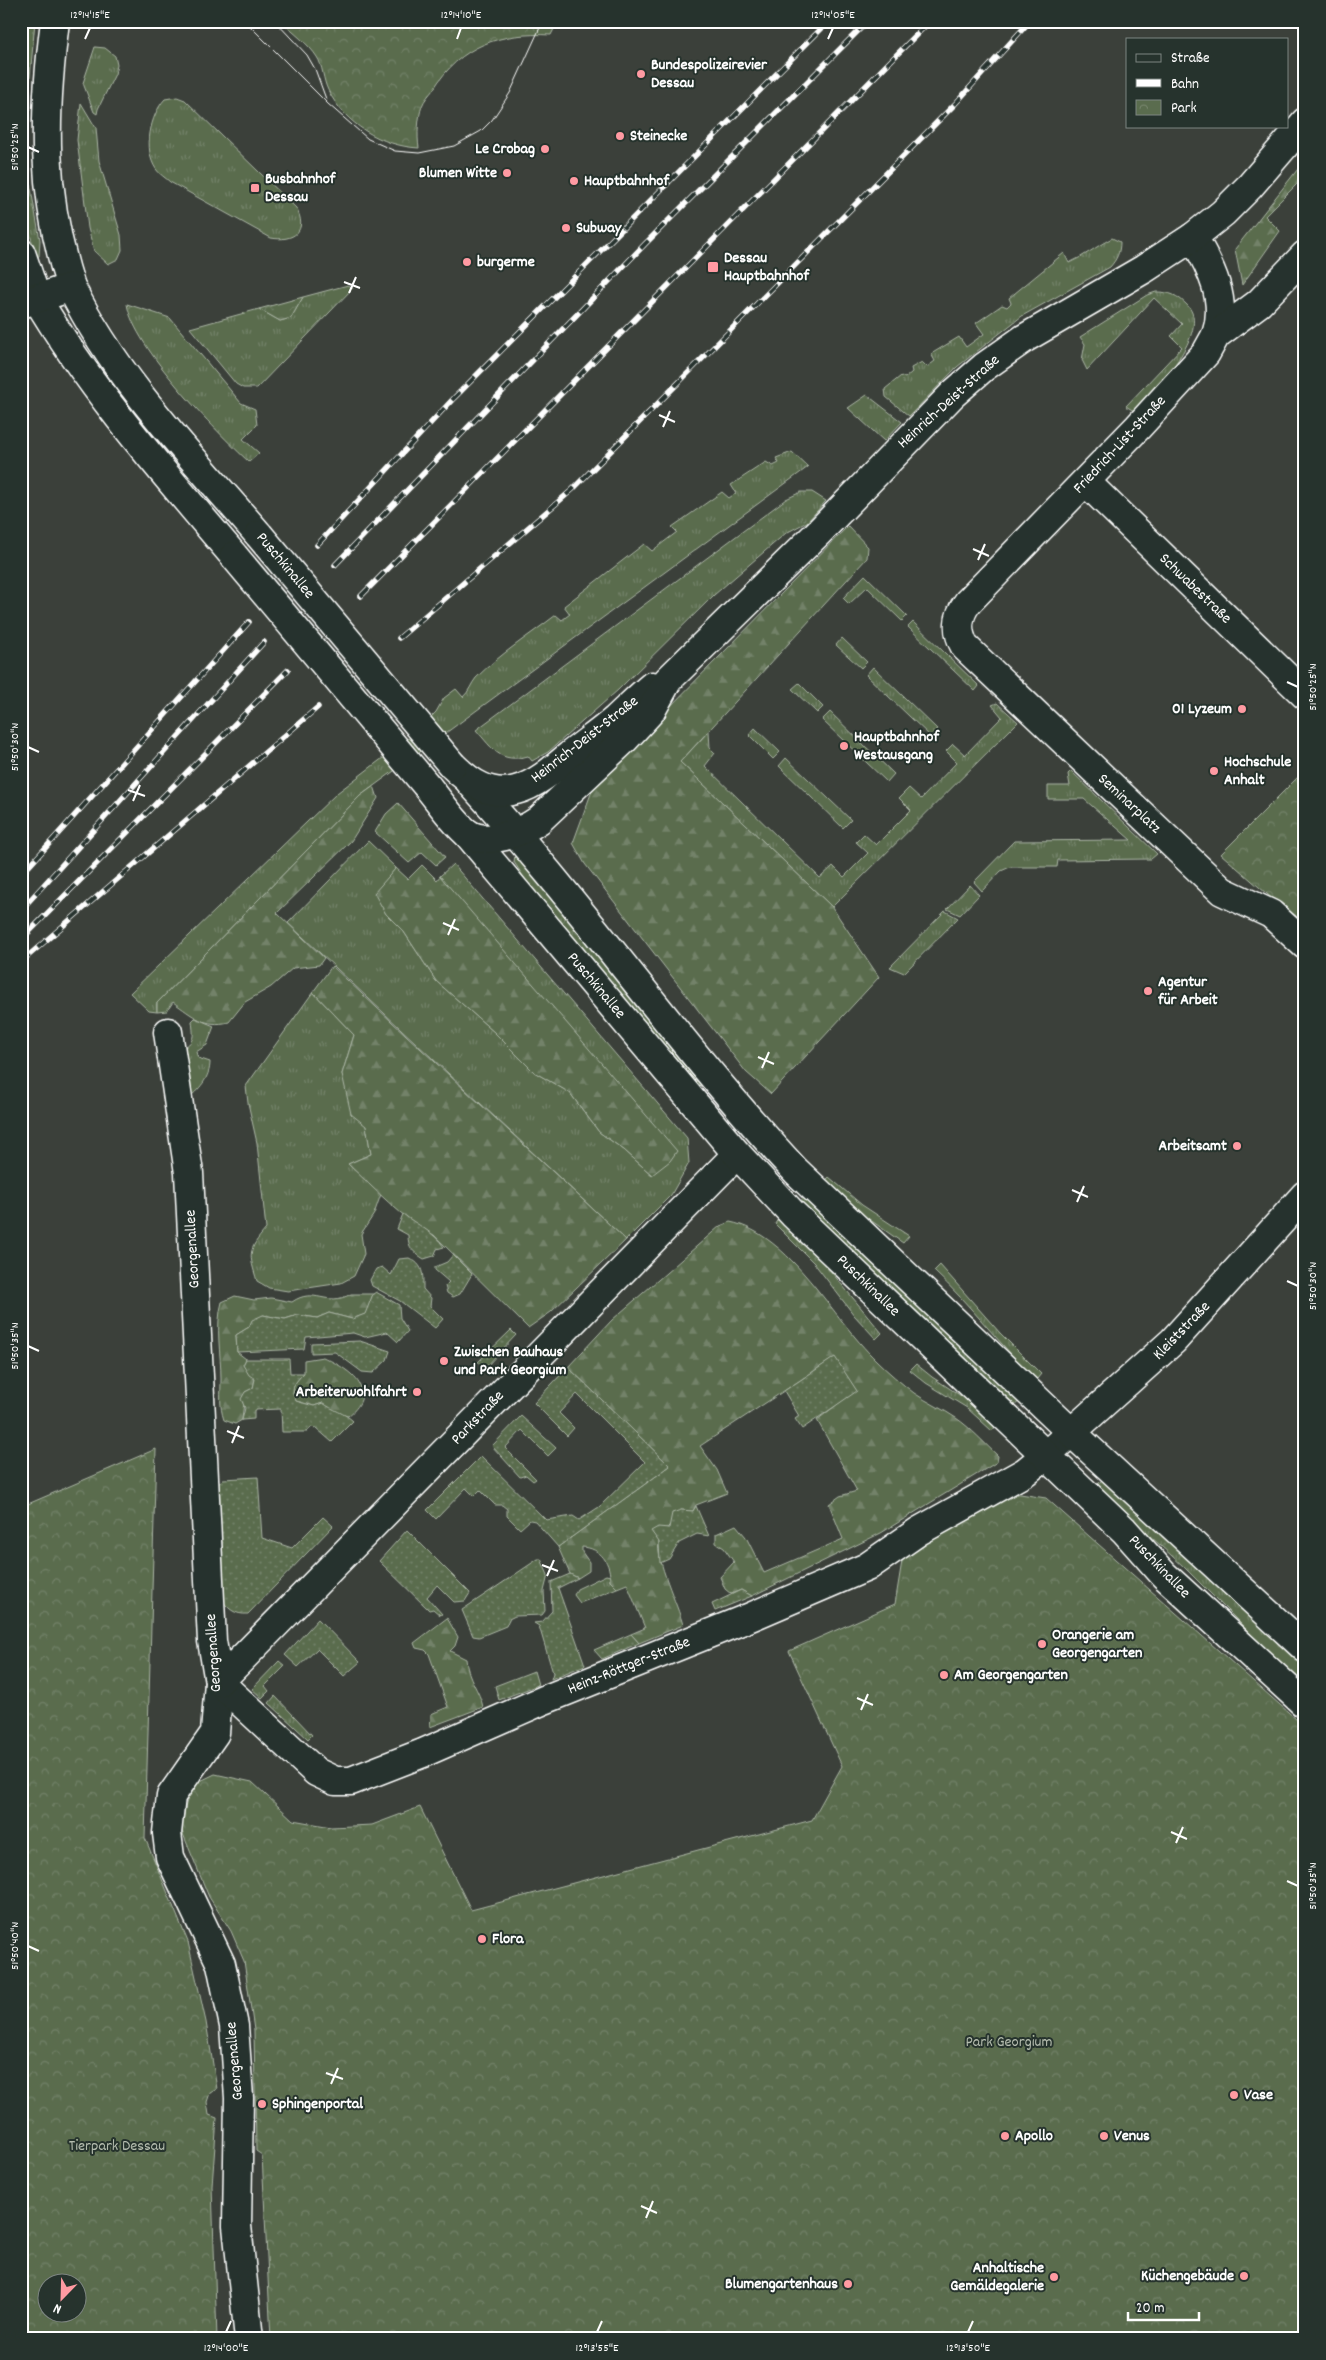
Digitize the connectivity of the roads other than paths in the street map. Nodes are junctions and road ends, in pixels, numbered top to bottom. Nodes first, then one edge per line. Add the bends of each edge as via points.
1 (55, 21) edge
2 (1305, 122) edge
3 (1193, 237) junction
4 (21, 253) edge
5 (1305, 255) edge
6 (70, 286) junction
7 (29, 301) edge
8 (1216, 335) junction
9 (1086, 482) junction
10 (966, 646) joint
11 (668, 680) junction
12 (1305, 695) edge
13 (461, 774) junction
14 (467, 833) junction
15 (516, 833) junction
16 (1305, 945) edge
17 (168, 1032) dead end
18 (737, 1154) junction
19 (1305, 1196) edge
20 (1071, 1432) junction
21 (1047, 1454) junction
22 (1305, 1648) edge
23 (219, 1682) junction
24 (1305, 1704) edge
25 (249, 2339) edge

1 - 6 main road, Puschkinallee via 47,101 48,190 61,258
2 - 3 main road, Heinrich-Deist-Straße via 1250,186
3 - 8 main road via 1205,257 1219,294 1221,322
3 - 11 main road, Heinrich-Deist-Straße via 1004,352 952,394
4 - 7 main road, Puschkinallee
5 - 8 main road, Friedrich-List-Straße via 1259,303
6 - 7 main road
6 - 13 main road, Puschkinallee, bridge via 83,312 127,376 172,434
7 - 14 main road, Puschkinallee, bridge via 56,332 102,398
8 - 9 main road, Friedrich-List-Straße via 1206,353
9 - 10 main road, Friedrich-List-Straße via 964,608 958,630
9 - 12 main road, Schwabestraße
10 - 16 main road, Seminarplatz via 1222,891 1271,914
11 - 13 main road, Heinrich-Deist-Straße via 652,686 534,783 517,790 503,791 482,788
11 - 15 main road, Heinrich-Deist-Straße via 651,711 625,739 554,808
13 - 15 main road, Puschkinallee
14 - 15 main road via 487,838
14 - 18 main road, Puschkinallee
15 - 20 main road, Puschkinallee via 758,1130 817,1192
17 - 23 main road, Georgenallee via 189,1173 212,1641
18 - 21 main road, Puschkinallee via 793,1214
18 - 23 main road, Parkstraße
19 - 20 main road, Kleiststraße via 1173,1342
20 - 21 main road, Kleiststraße
20 - 22 main road, Puschkinallee
21 - 23 main road, Heinz-Röttger-Straße via 1025,1472 920,1531 867,1567 351,1782 335,1781 316,1772
21 - 24 main road, Puschkinallee via 1124,1530 1164,1575
23 - 25 main road, Georgenallee via 215,1733 171,1796 167,1833 170,1857 221,1964 234,2026 240,2098 237,2226

